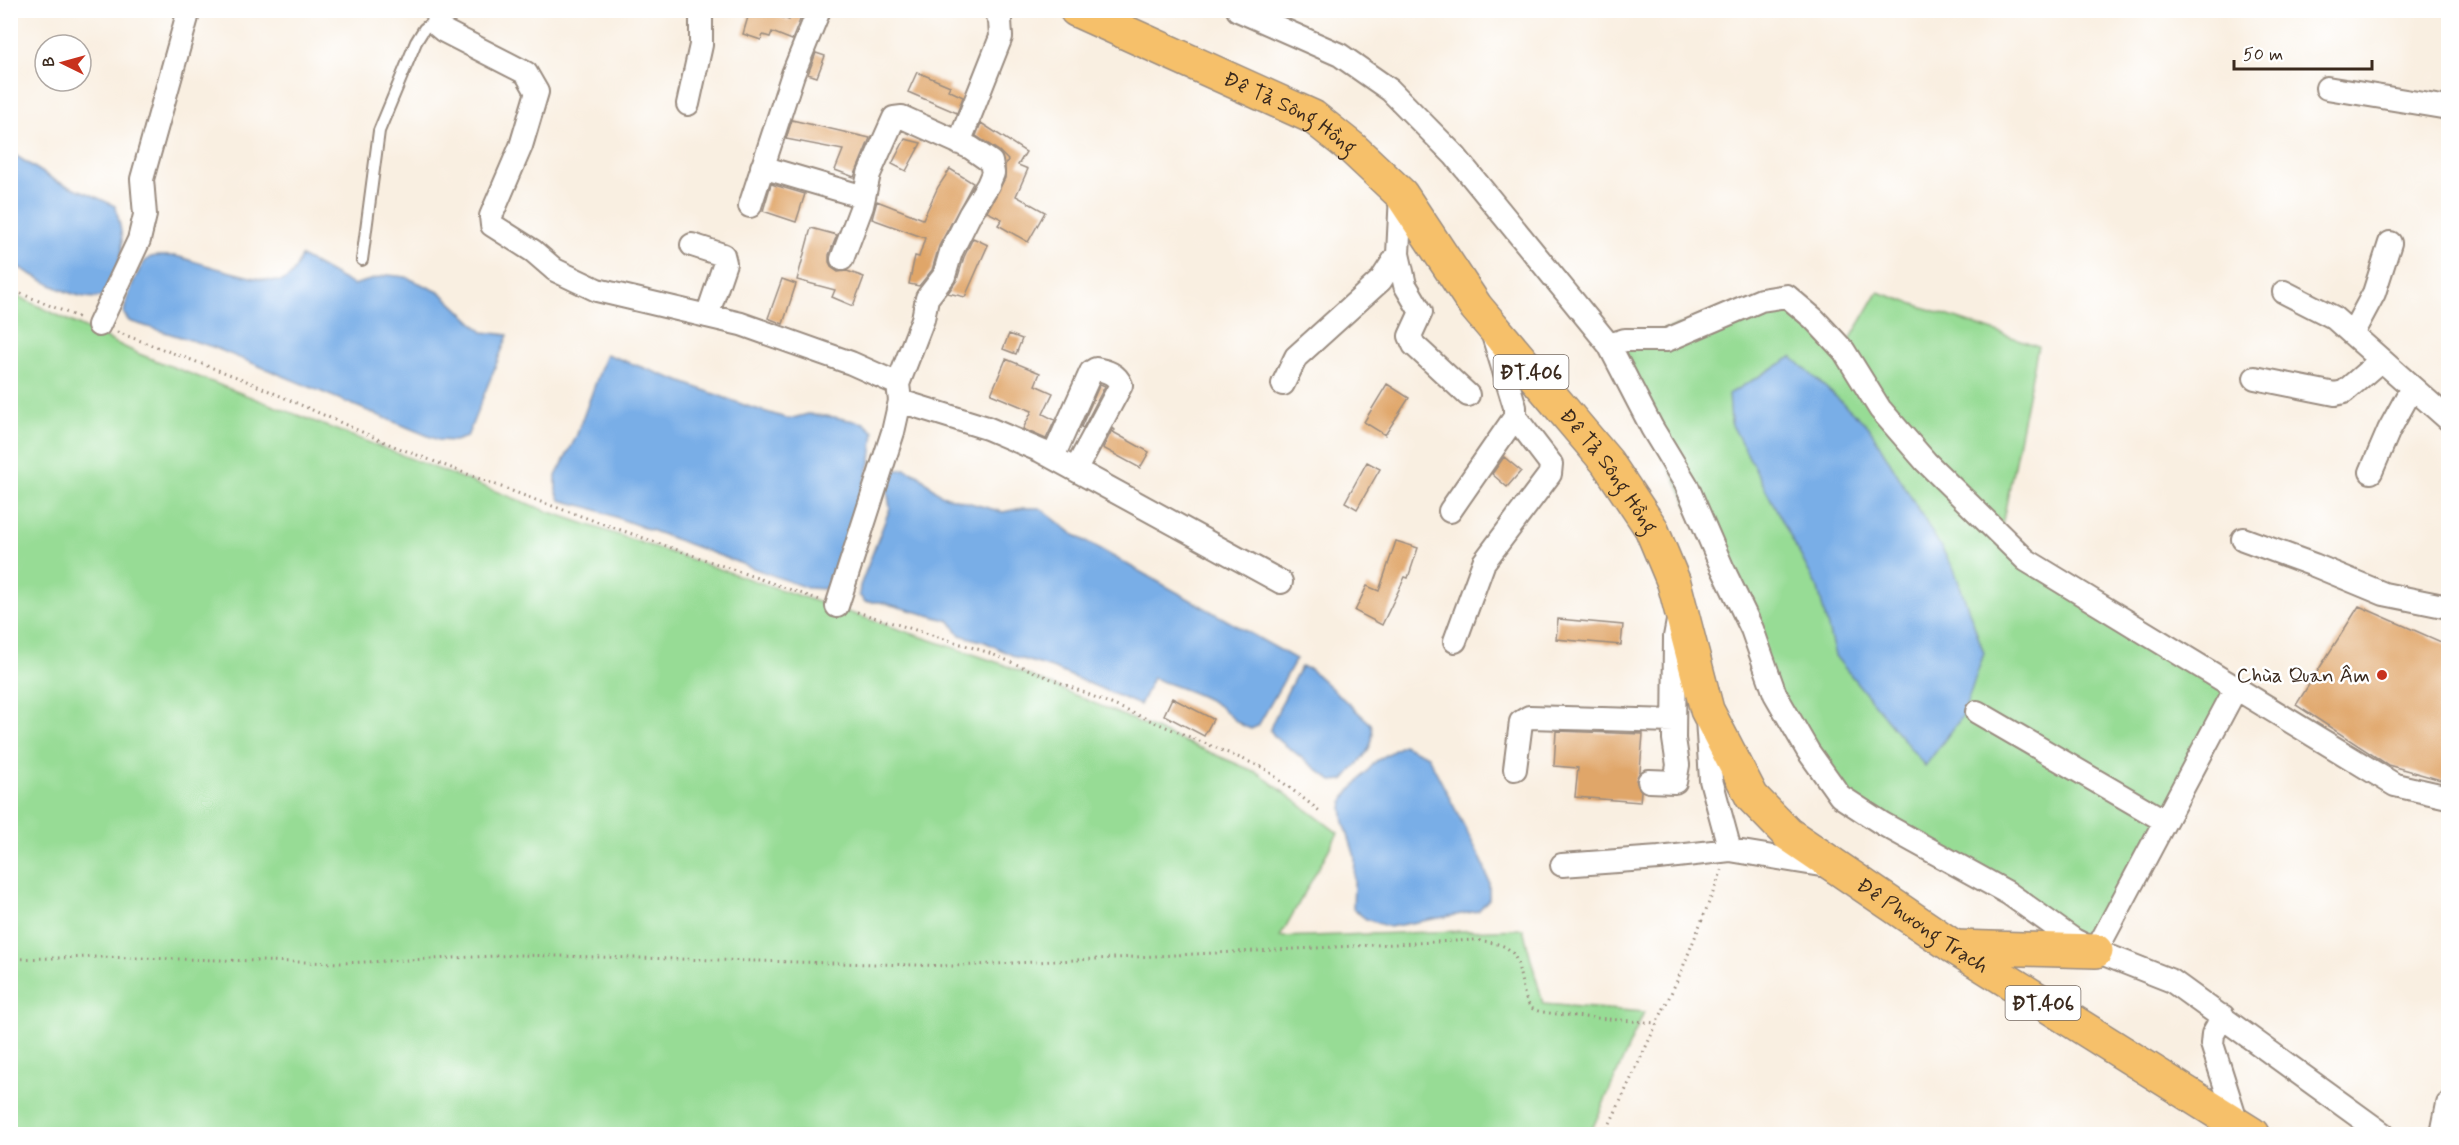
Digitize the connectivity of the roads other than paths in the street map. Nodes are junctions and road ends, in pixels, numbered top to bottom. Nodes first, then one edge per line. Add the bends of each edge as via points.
1 (189, 10) edge
2 (701, 10) edge
3 (819, 10) edge
4 (995, 10) edge
5 (1076, 10) edge
6 (1238, 10) edge
7 (436, 15) edge
8 (2327, 88) dead end
9 (688, 104) dead end
10 (2448, 108) edge
11 (958, 142) junction
12 (762, 167) junction
13 (1401, 194) junction
14 (864, 197) junction
15 (750, 206) dead end
16 (2391, 243) dead end
17 (692, 245) dead end
18 (1398, 254) junction
19 (842, 259) dead end
20 (362, 260) dead end
21 (2284, 292) dead end
22 (707, 316) junction
23 (1490, 324) junction
24 (99, 326) road end
25 (2352, 334) junction
26 (1609, 345) junction
27 (2381, 360) junction
28 (2255, 378) dead end
29 (1283, 384) dead end
30 (2412, 388) junction
31 (899, 392) junction
32 (1467, 395) dead end
33 (1515, 417) junction
34 (2448, 419) edge
35 (1053, 457) junction
36 (1076, 469) junction
37 (2371, 472) dead end
38 (1450, 511) dead end
39 (2243, 539) dead end
40 (1281, 582) dead end
41 (837, 606) road end
42 (2448, 607) edge
43 (1681, 608) junction
44 (1455, 641) dead end
45 (2236, 688) junction
46 (1707, 710) junction
47 (1977, 712) dead end
48 (1674, 722) junction
49 (1515, 769) dead end
50 (1648, 781) dead end
51 (2448, 796) edge
52 (2165, 821) junction
53 (1730, 850) junction
54 (1562, 865) dead end
55 (1837, 868) junction
56 (1954, 947) junction
57 (2096, 951) junction
58 (2223, 1016) junction
59 (2448, 1104) edge
60 (2250, 1131) edge
61 (2383, 1134) edge
62 (2442, 1134) edge

1 - 24 street via 142,179 145,215 139,240
2 - 9 street via 701,45
3 - 12 street
4 - 11 street via 1001,37
5 - 13 main road, Đê Tả Sông Hồng / ĐT.406 via 1314,117
6 - 26 street via 1341,55 1390,90 1455,156
7 - 20 lane via 416,42 379,131
7 - 22 street via 438,26 460,41 526,73 537,92 491,216 492,225 555,270 597,290
8 - 10 street
11 - 14 street via 902,117 894,118 869,174
11 - 31 street via 983,154 991,162 993,173 951,252 944,276 927,298
12 - 14 street
12 - 15 street
13 - 18 street
13 - 23 main road, Đê Tả Sông Hồng / ĐT.406
14 - 19 street
16 - 25 street via 2374,293
17 - 22 street via 723,255 725,263
18 - 29 street via 1381,280 1296,357
18 - 32 street via 1405,285 1420,312 1410,336 1414,345
21 - 25 street via 2333,316
22 - 31 street via 790,340
23 - 33 street
23 - 43 main road, Đê Tả Sông Hồng / ĐT.406 via 1613,472 1651,528
25 - 27 street
26 - 45 street via 1625,340 1667,340 1761,300 1787,296 1844,351 1880,409 1926,462 2026,560
26 - 57 street via 1686,484 1752,629 1775,694 1840,796 2008,893
27 - 28 street via 2344,392 2335,394
27 - 30 street
30 - 34 street
30 - 37 street
31 - 35 street
31 - 41 street via 893,432
33 - 38 street
33 - 44 street via 1551,464 1550,474 1484,562
35 - 36 street
35 - 36 street via 1091,372 1108,372 1121,385
36 - 40 street
39 - 42 street via 2384,594
43 - 46 main road, Đê Tả Sông Hồng / ĐT.406
43 - 48 street via 1675,637
45 - 51 street via 2395,785
45 - 52 street
46 - 53 street via 1711,780
46 - 55 main road, Đê Tả Sông Hồng / ĐT.406 via 1752,797 1788,834
47 - 52 street
48 - 49 street via 1529,717 1521,722
48 - 50 street via 1678,765 1675,782
52 - 57 street
53 - 54 street
53 - 55 street
55 - 56 main road, Đê Phương Trạch / ĐT.406
56 - 57 main road
56 - 60 main road, Đê Phương Trạch / ĐT.406
57 - 58 street via 2172,981
58 - 60 street via 2212,1044
58 - 61 street
59 - 62 street

